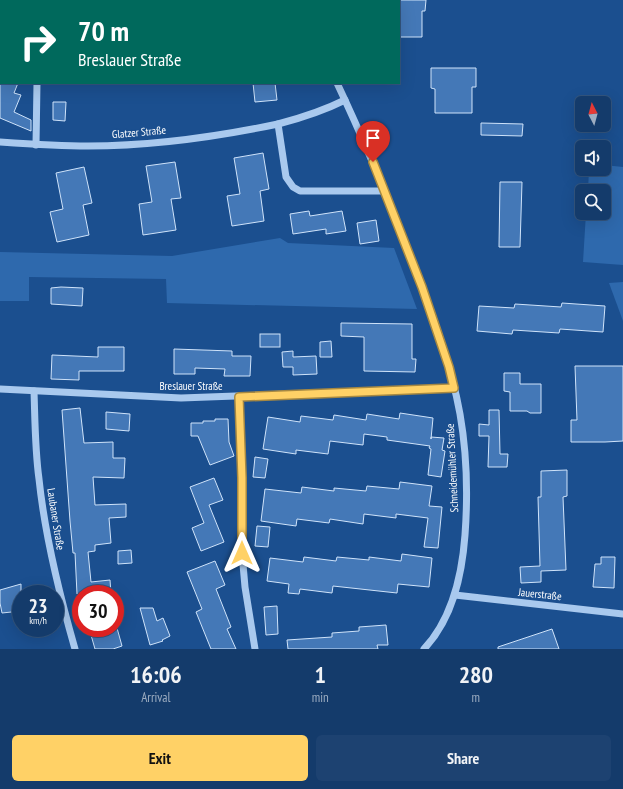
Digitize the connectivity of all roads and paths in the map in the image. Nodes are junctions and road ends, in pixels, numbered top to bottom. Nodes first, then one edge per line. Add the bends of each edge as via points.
1 (37, 84) edge
2 (337, 84) edge
3 (345, 100) junction
4 (278, 124) junction
5 (0, 142) edge
6 (36, 145) junction
7 (385, 191) junction
8 (454, 388) junction
9 (0, 389) edge
10 (34, 391) junction
11 (239, 397) junction
12 (455, 595) junction
13 (623, 614) edge
14 (75, 649) edge
15 (255, 649) edge
16 (424, 649) edge

1 - 6 street
2 - 3 street, Schneidemühler Straße
3 - 4 street, Glatzer Straße via 301,118
3 - 7 street, Schneidemühler Straße
4 - 6 street, Glatzer Straße via 205,136 127,144
4 - 7 street via 286,177 295,189
5 - 6 street, Glatzer Straße
7 - 8 street, Schneidemühler Straße via 422,287
8 - 11 street, Breslauer Straße
8 - 12 street, Schneidemühler Straße via 464,448 467,499 463,553
9 - 10 street, Breslauer Straße
10 - 11 street, Breslauer Straße via 181,398
10 - 14 street, Laubaner Straße via 43,512 50,554
11 - 15 street via 242,553
12 - 13 street, Jauerstraße
12 - 16 street, Schneidemühler Straße via 441,625

